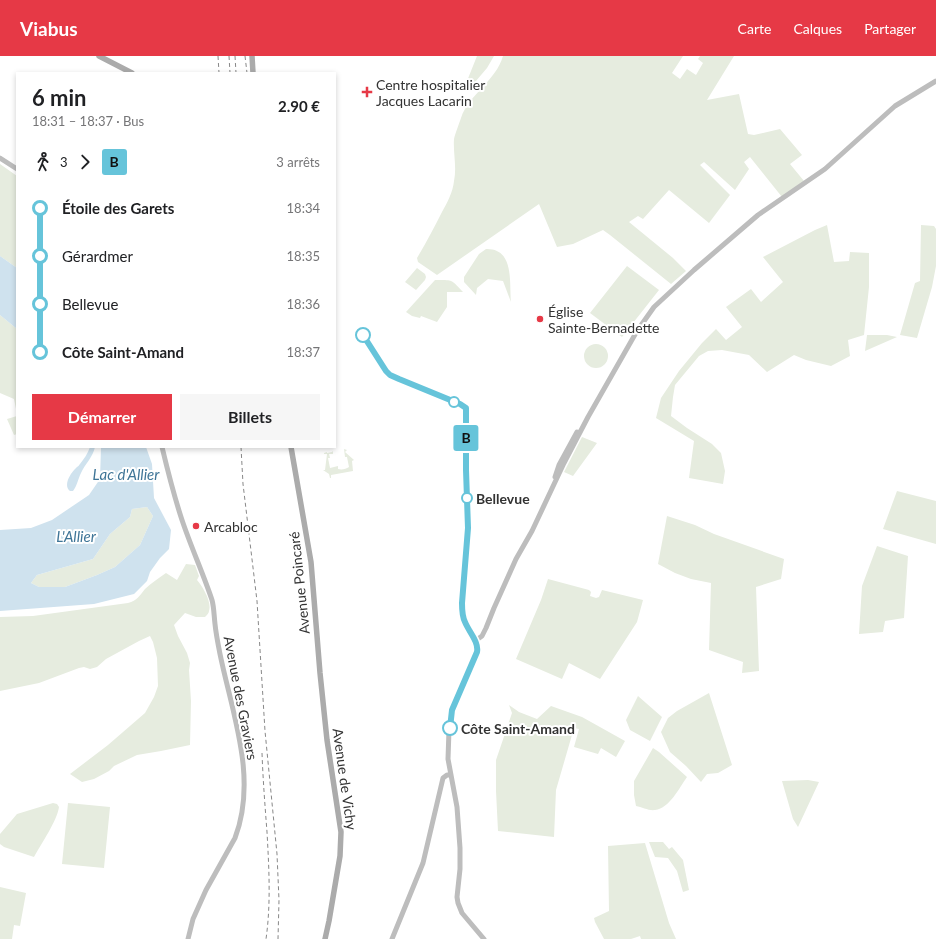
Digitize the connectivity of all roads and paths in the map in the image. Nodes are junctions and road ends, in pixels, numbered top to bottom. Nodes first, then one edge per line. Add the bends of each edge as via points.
1 (99, 56) edge
2 (252, 56) edge
3 (130, 72) edge
4 (253, 72) edge
5 (936, 82) edge
6 (0, 158) edge
7 (16, 168) edge
8 (588, 417) junction
9 (162, 448) edge
10 (290, 448) edge
11 (525, 542) junction
12 (324, 718) joint
13 (450, 775) junction
14 (452, 783) junction
15 (441, 786) junction
16 (201, 902) junction
17 (188, 939) edge
18 (191, 939) edge
19 (325, 939) edge
20 (392, 939) edge
21 (484, 939) edge

1 - 3 main road
2 - 4 main road
5 - 8 main road via 895,106 825,169 758,215 654,307 637,331
6 - 7 main road
8 - 11 main road
8 - 11 main road via 559,465
9 - 16 main road, Avenue des Graviers via 174,496 212,601 244,774 241,818 234,838
10 - 12 main road, Avenue Poincaré via 311,562
11 - 13 main road via 482,636 475,641 477,652 452,710 448,759
12 - 19 main road, Avenue de Vichy via 341,832 340,856
13 - 14 main road
13 - 15 main road via 443,778
14 - 15 main road
14 - 21 main road via 460,841 458,903 462,913
15 - 20 main road via 423,863
16 - 17 main road, Avenue des Graviers
16 - 18 main road, Avenue des Graviers

